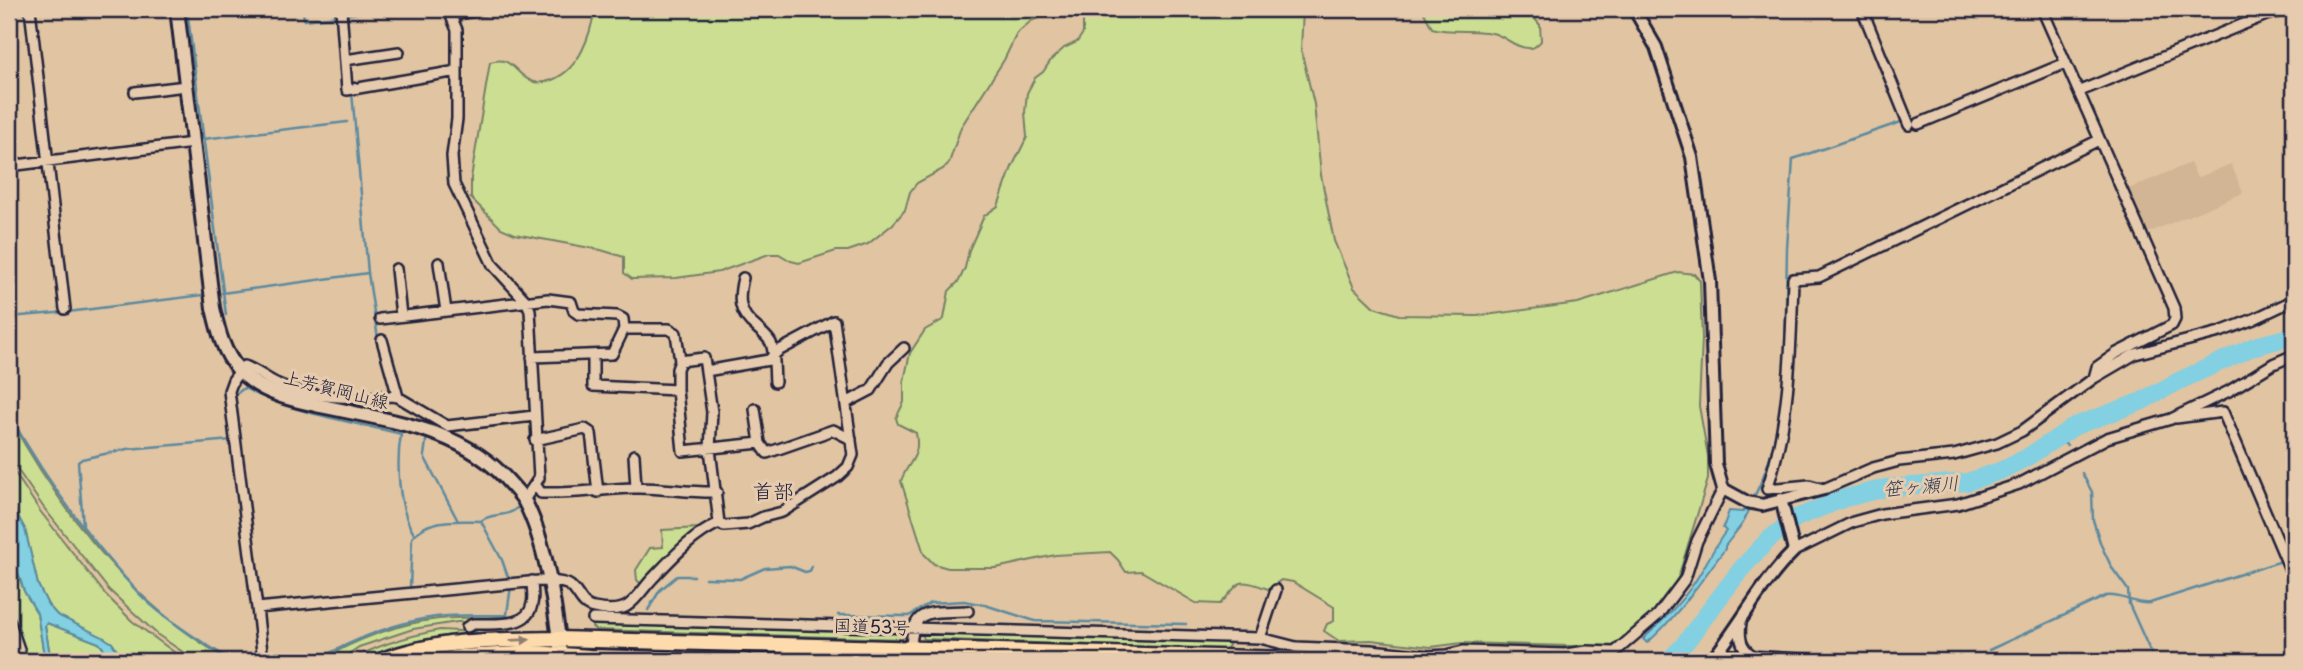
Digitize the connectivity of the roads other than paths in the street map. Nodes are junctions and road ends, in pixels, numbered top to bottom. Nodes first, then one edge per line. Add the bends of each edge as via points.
1 (30, 9) edge
2 (177, 9) edge
3 (487, 9) edge
4 (1634, 9) edge
5 (1643, 9) edge
6 (1862, 9) edge
7 (2042, 9) edge
8 (2292, 9) edge
9 (450, 12) edge
10 (341, 14) edge
11 (1643, 21) junction
12 (400, 52) dead end
13 (348, 59) junction
14 (2066, 63) junction
15 (457, 71) junction
16 (186, 86) junction
17 (2080, 91) junction
18 (135, 92) dead end
19 (2099, 140) junction
20 (193, 143) junction
21 (52, 161) junction
22 (9, 166) edge
23 (439, 263) dead end
24 (396, 270) dead end
25 (743, 278) dead end
26 (2294, 300) edge
27 (526, 301) junction
28 (65, 309) dead end
29 (446, 311) junction
30 (401, 316) junction
31 (380, 318) dead end
32 (624, 329) junction
33 (382, 340) dead end
34 (904, 348) dead end
35 (593, 355) junction
36 (2294, 355) edge
37 (773, 356) junction
38 (531, 357) junction
39 (680, 361) junction
40 (240, 371) junction
41 (706, 371) junction
42 (2094, 378) junction
43 (775, 382) dead end
44 (677, 390) junction
45 (398, 397) junction
46 (846, 403) junction
47 (755, 409) dead end
48 (534, 416) junction
49 (2171, 418) junction
50 (850, 439) junction
51 (535, 440) junction
52 (760, 443) junction
53 (710, 449) junction
54 (635, 455) dead end
55 (535, 484) junction
56 (636, 488) junction
57 (1723, 489) junction
58 (1824, 489) junction
59 (598, 492) junction
60 (717, 492) junction
61 (524, 500) junction
62 (1782, 502) junction
63 (719, 523) junction
64 (1794, 548) junction
65 (2294, 579) edge
66 (532, 581) junction
67 (549, 581) junction
68 (1276, 590) dead end
69 (634, 601) junction
70 (260, 608) junction
71 (968, 611) dead end
72 (593, 619) dead end
73 (637, 619) junction
74 (9, 620) edge
75 (1741, 621) junction
76 (467, 627) dead end
77 (912, 628) junction
78 (1237, 638) junction
79 (558, 639) junction
80 (1260, 639) junction
81 (910, 654) edge
82 (1754, 656) junction
83 (561, 658) edge
84 (1237, 658) junction
85 (1562, 658) edge
86 (1714, 658) edge
87 (23, 661) edge
88 (263, 661) edge
89 (381, 661) edge
90 (438, 661) edge
91 (745, 661) edge
92 (1364, 661) edge
93 (1833, 661) edge
94 (1981, 661) edge
95 (2030, 661) edge

1 - 21 street
2 - 16 main road, 上芳賀岡山線
3 - 9 street
4 - 11 street
5 - 11 street
6 - 14 street via 1911,123
7 - 14 street
8 - 17 street via 2266,15
9 - 15 street via 457,30
10 - 13 street
11 - 57 street via 1692,157 1710,281 1715,454
12 - 13 street
13 - 15 street via 347,90
14 - 17 street
15 - 27 street via 454,184 493,265
16 - 18 street
16 - 20 main road, 上芳賀岡山線
17 - 19 street
19 - 42 street via 2175,319 2172,325 2116,353 2097,367
19 - 58 street via 1819,277 1793,279 1789,381 1767,489 1809,485
20 - 21 street
20 - 40 main road, 上芳賀岡山線 via 213,308 228,355
21 - 22 street
21 - 28 street
23 - 29 street
24 - 30 street
25 - 37 street via 740,308 746,320 765,335
26 - 42 street via 2220,332 2135,354
27 - 29 street
27 - 32 street via 571,302 578,314 623,319
27 - 38 street
29 - 30 street
30 - 31 street
32 - 35 street via 611,354
32 - 39 street via 669,329 676,333
33 - 45 street
34 - 46 street via 871,390
35 - 38 street
35 - 44 street via 593,386
36 - 49 street
37 - 41 street via 761,363
37 - 43 street
37 - 46 street via 834,321
38 - 48 street
39 - 41 street via 704,358
39 - 44 street
40 - 45 street via 244,366 254,369 278,384 303,391 348,398
40 - 61 main road, 上芳賀岡山線 via 275,394 443,436 495,467
40 - 70 street via 229,391
41 - 53 street via 712,412
42 - 58 street via 2022,431 1997,443 1954,455 1899,461
44 - 53 street via 683,451
45 - 48 street via 453,426
46 - 50 street
47 - 52 street
48 - 51 street
49 - 64 street via 2107,438 2020,484 1991,494 1882,514
49 - 65 street via 2223,412
50 - 52 street via 833,430 767,453
50 - 63 street via 853,455 837,477 782,512 748,524
51 - 55 street
51 - 59 street via 585,429 591,433
52 - 53 street
53 - 60 street
54 - 56 street
55 - 59 street via 541,493
55 - 61 street
56 - 59 street
56 - 60 street
57 - 62 street via 1751,503
57 - 85 street via 1697,541 1685,579 1658,615 1615,652 1587,651
58 - 62 street
60 - 63 street
61 - 67 main road, 上芳賀岡山線
62 - 64 street
63 - 69 street via 690,541
64 - 75 street
66 - 67 street
66 - 70 street
66 - 76 street via 533,603 520,621
67 - 69 street via 566,583 592,608 618,609
67 - 79 main road, 上芳賀岡山線
68 - 80 street
69 - 73 street
70 - 88 street
71 - 77 street via 930,612
72 - 73 street
73 - 77 street
74 - 87 street
75 - 82 street via 1741,645
75 - 86 street
77 - 78 street
77 - 81 street
78 - 80 street
78 - 84 street
79 - 81 highway, 国道53号
79 - 83 main road, 上芳賀岡山線
89 -> 79 highway, 国道53号 via 461,642
80 - 85 street via 1296,647 1429,656 1463,651
81 - 84 highway, 国道53号
82 - 86 street
82 - 93 street
83 - 90 highway via 535,653
83 - 91 highway
84 - 92 highway, 国道53号
94 - 95 street

